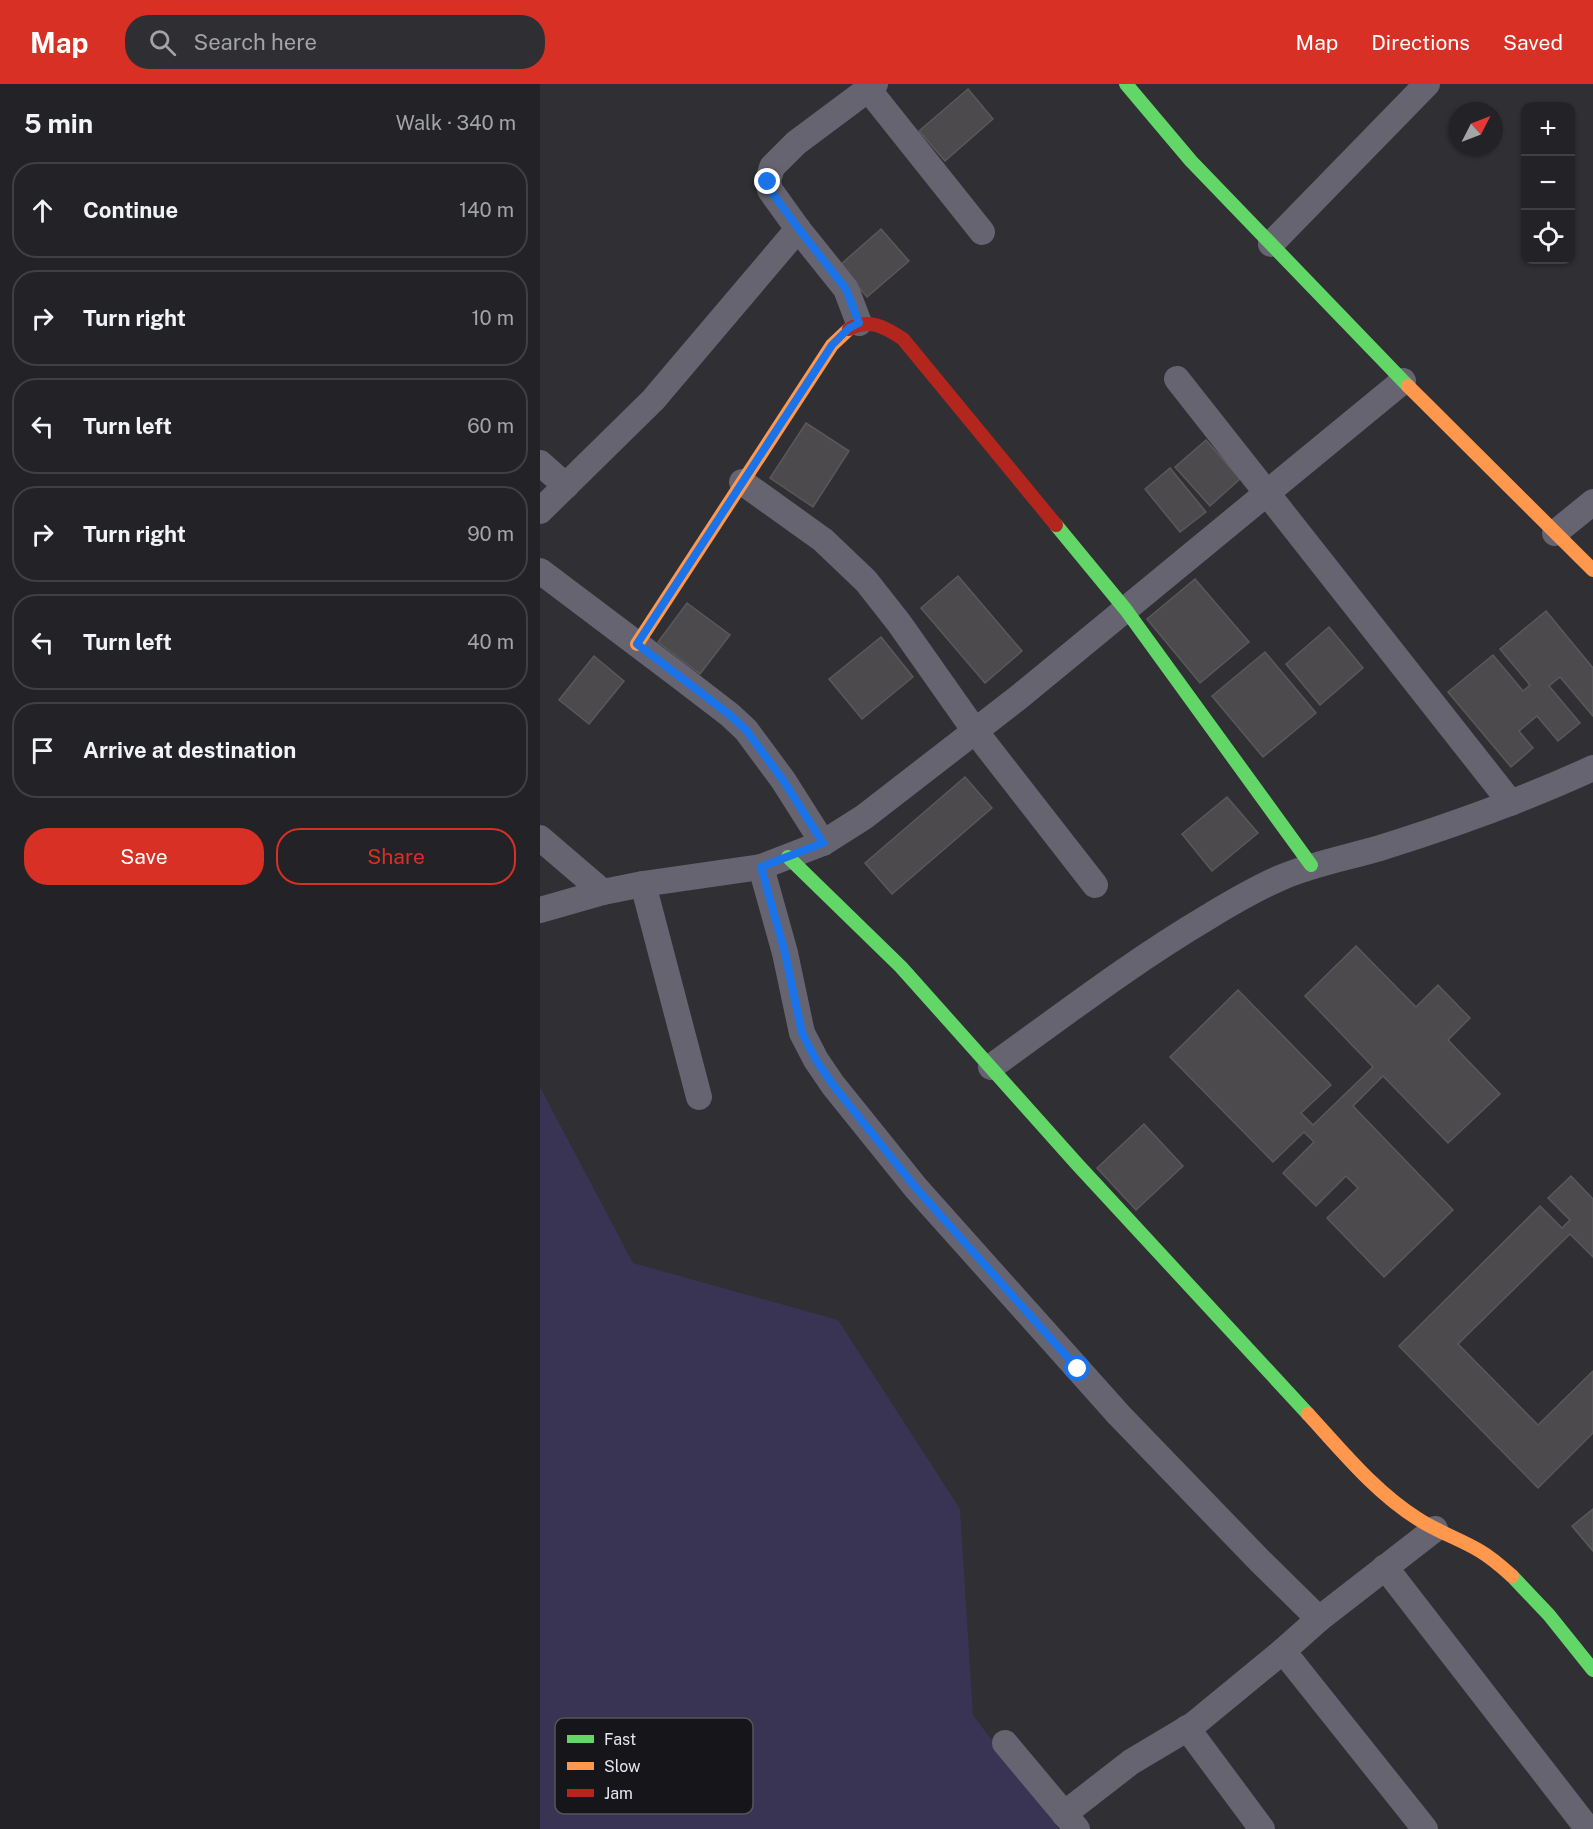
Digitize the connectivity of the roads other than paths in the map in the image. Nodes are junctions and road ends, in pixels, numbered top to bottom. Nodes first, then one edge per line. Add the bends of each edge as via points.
1 (1126, 84) edge
2 (1427, 84) edge
3 (871, 87) edge
4 (798, 228) junction
5 (982, 232) dead end
6 (1271, 244) junction
7 (859, 323) junction
8 (1177, 379) dead end
9 (1403, 381) junction
10 (540, 463) edge
11 (742, 482) junction
12 (566, 486) junction
13 (1268, 493) junction
14 (1593, 502) edge
15 (540, 511) edge
16 (1555, 533) junction
17 (1593, 570) edge
18 (540, 571) edge
19 (1126, 610) junction
20 (637, 644) junction
21 (975, 731) junction
22 (1593, 768) edge
23 (1511, 803) junction
24 (540, 838) edge
25 (823, 843) junction
26 (788, 857) junction
27 (1311, 865) junction
28 (761, 867) junction
29 (643, 884) junction
30 (1095, 885) dead end
31 (603, 892) junction
32 (540, 910) edge
33 (991, 1067) junction
34 (699, 1097) dead end
35 (1435, 1529) junction
36 (1385, 1567) junction
37 (1319, 1619) junction
38 (1282, 1651) junction
39 (1593, 1670) edge
40 (1187, 1728) junction
41 (1005, 1743) dead end
42 (1071, 1822) edge
43 (1262, 1829) edge
44 (1425, 1829) edge
45 (1588, 1829) edge

1 - 6 street via 1191,161
2 - 6 street
3 - 4 street via 796,143 772,167 770,190
3 - 5 street
4 - 7 street via 846,289
4 - 12 street via 653,400
6 - 9 street
7 - 11 street via 832,345
7 - 19 street via 889,328 903,339
8 - 13 street
9 - 13 street
9 - 16 street
10 - 12 street
11 - 20 street
11 - 21 street via 823,540 866,581
12 - 15 street
13 - 19 street
13 - 23 street
14 - 16 street
16 - 17 street
18 - 20 street
19 - 21 street
19 - 27 street
20 - 25 street via 746,730
21 - 25 street via 864,817
21 - 30 street
22 - 23 street
23 - 27 street via 1359,854
24 - 31 street
25 - 26 street
26 - 28 street
26 - 33 street via 901,967
27 - 33 street via 1246,894 1173,938
28 - 29 street
28 - 37 street via 802,1033 833,1085 916,1188 1119,1415
29 - 31 street
29 - 34 street
31 - 32 street
33 - 35 street via 1353,1463 1402,1509
35 - 36 street
35 - 39 street via 1498,1564
36 - 37 street
36 - 45 street
37 - 38 street
38 - 40 street
38 - 44 street
40 - 42 street via 1131,1762
40 - 43 street
41 - 42 street

